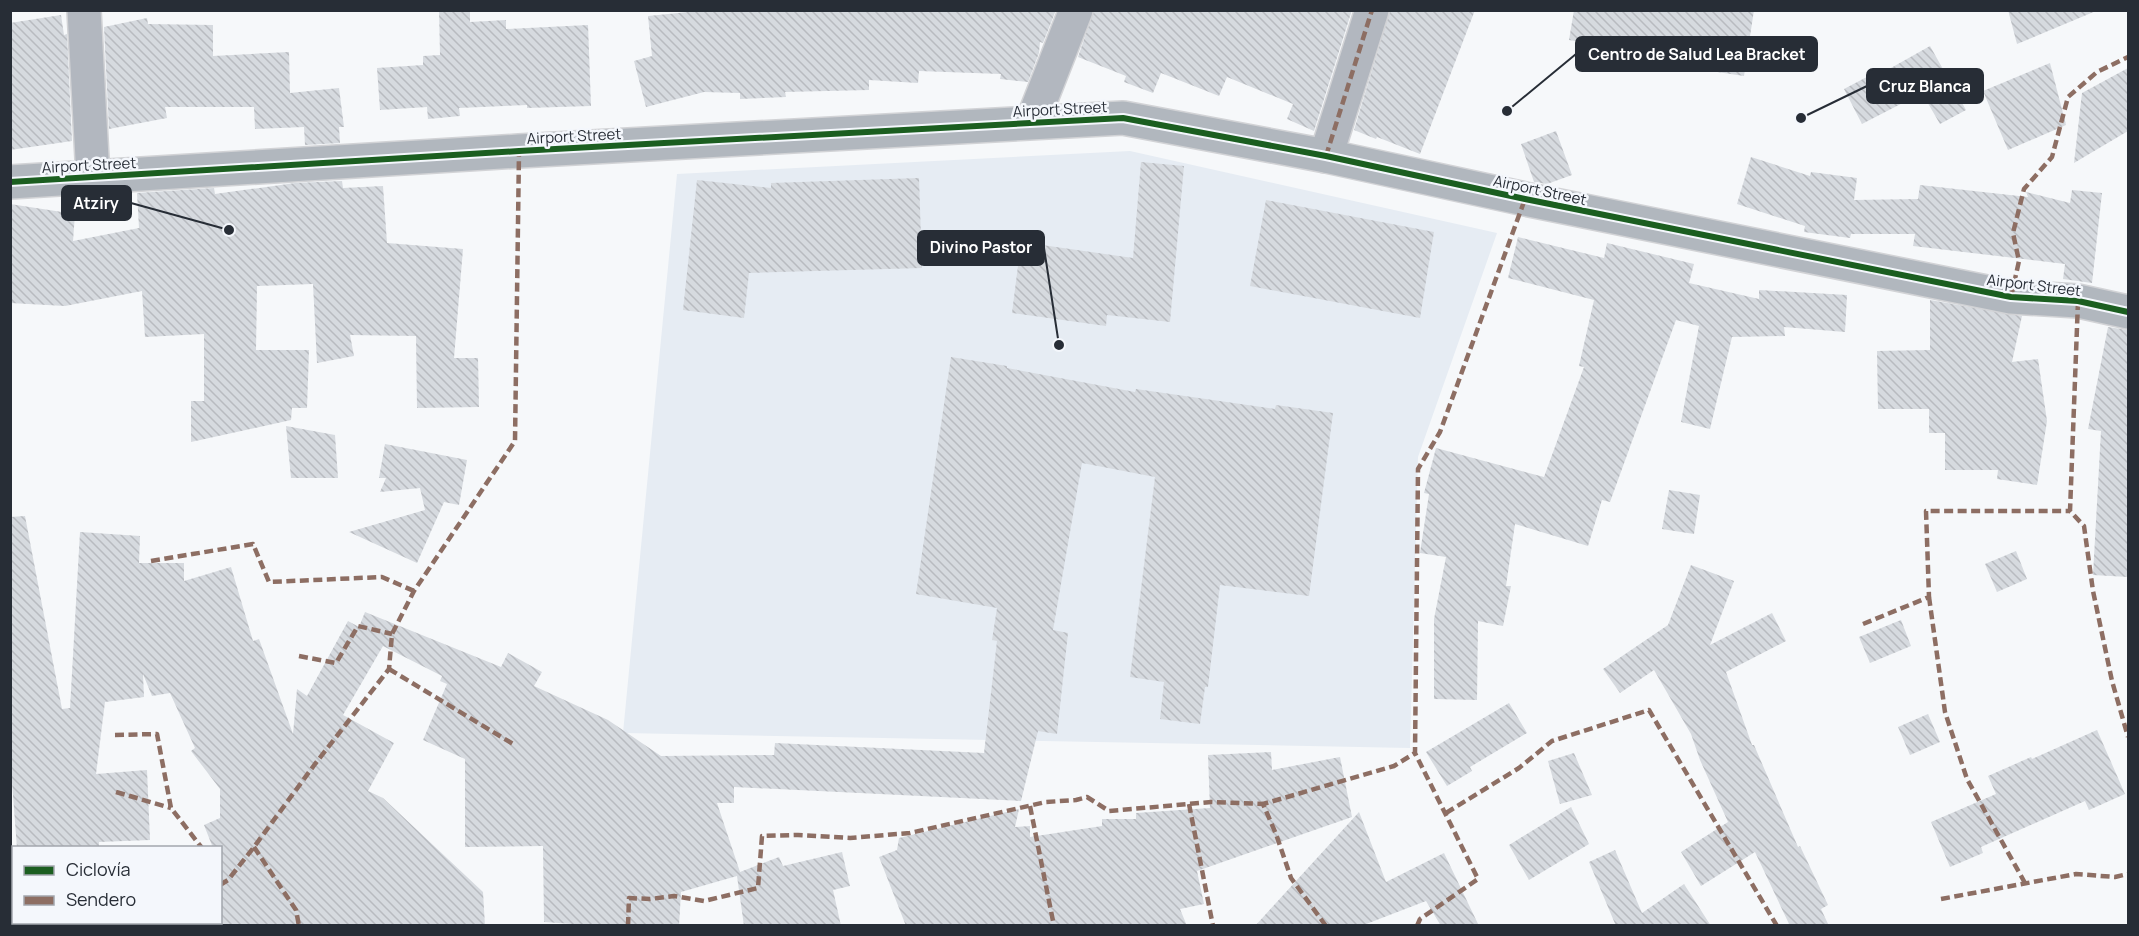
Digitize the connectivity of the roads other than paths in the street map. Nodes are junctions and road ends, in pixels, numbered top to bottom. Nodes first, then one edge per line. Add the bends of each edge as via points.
1 (84, 10) edge
2 (1076, 10) edge
3 (1372, 10) edge
4 (1032, 122) junction
5 (1326, 156) junction
6 (93, 177) junction
7 (10, 182) edge
8 (2128, 312) edge

1 - 6 street
2 - 4 street
3 - 5 street
4 - 5 street, Airport Street via 1123,118
4 - 6 street, Airport Street
5 - 8 street, Airport Street via 2011,297 2078,301
6 - 7 street, Airport Street

